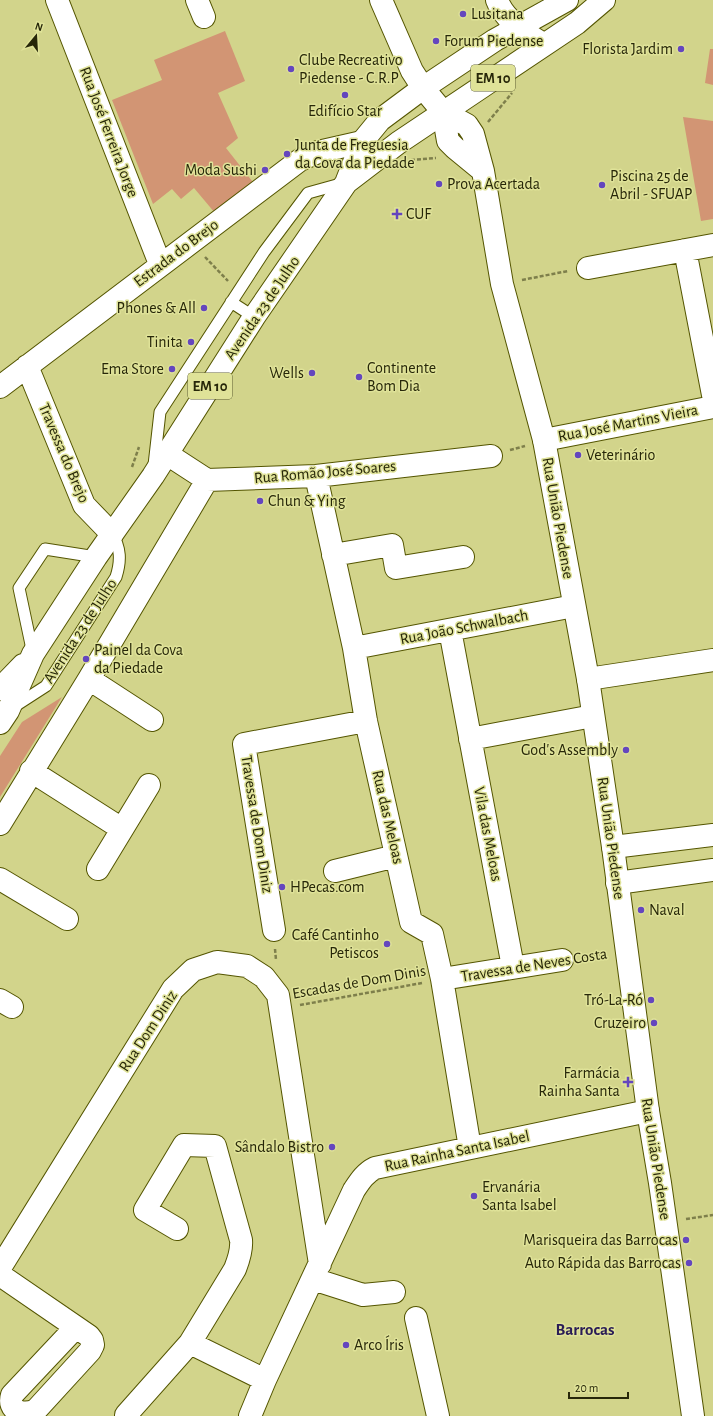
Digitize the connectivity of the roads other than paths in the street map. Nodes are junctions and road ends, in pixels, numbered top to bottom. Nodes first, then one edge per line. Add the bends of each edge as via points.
1 (57, 0) edge
2 (381, 0) edge
3 (496, 0) edge
4 (567, 0) edge
5 (604, 0) edge
6 (517, 27) junction
7 (543, 44) junction
8 (423, 88) junction
9 (443, 112) junction
10 (362, 142) junction
11 (346, 183) junction
12 (713, 245) edge
13 (685, 250) junction
14 (160, 264) junction
15 (588, 268) dead end
16 (231, 302) junction
17 (254, 317) junction
18 (27, 366) junction
19 (0, 387) edge
20 (713, 395) edge
21 (713, 407) edge
22 (544, 440) junction
23 (167, 454) junction
24 (491, 456) road end
25 (153, 476) junction
26 (316, 476) junction
27 (207, 480) junction
28 (112, 534) junction
29 (333, 555) junction
30 (96, 557) junction
31 (463, 557) dead end
32 (574, 606) junction
33 (450, 630) junction
34 (354, 648) junction
35 (33, 654) junction
36 (713, 660) edge
37 (89, 679) junction
38 (588, 679) junction
39 (0, 689) edge
40 (593, 716) junction
41 (4, 717) edge
42 (152, 720) dead end
43 (366, 721) junction
44 (470, 739) junction
45 (31, 771) junction
46 (149, 785) dead end
47 (0, 824) edge
48 (122, 829) junction
49 (713, 835) edge
50 (613, 847) junction
51 (396, 856) junction
52 (98, 869) dead end
53 (713, 870) edge
54 (336, 871) dead end
55 (0, 879) edge
56 (617, 883) junction
57 (66, 919) dead end
58 (274, 930) dead end
59 (562, 960) road end
60 (513, 967) junction
61 (442, 979) junction
62 (648, 1111) junction
63 (470, 1148) junction
64 (177, 1229) dead end
65 (0, 1268) edge
66 (316, 1272) junction
67 (0, 1275) edge
68 (394, 1292) dead end
69 (416, 1318) dead end
70 (76, 1327) dead end
71 (190, 1343) junction
72 (265, 1380) junction
73 (126, 1415) dead end
74 (250, 1416) edge
75 (438, 1416) edge
76 (693, 1416) edge

1 - 14 street, Rua José Ferreira Jorge
2 - 8 street via 412,70
3 - 6 street
4 - 6 street, EM 10
5 - 7 street, EM 10 via 577,23
6 - 7 street
6 - 8 street, Avenida 23 de Julho / EM 10
7 - 9 street, Avenida 23 de Julho / EM 10
8 - 9 street
8 - 10 street, Avenida 23 de Julho / EM 10 via 380,120
9 - 11 street, Avenida 23 de Julho / EM 10
9 - 22 street, Rua União Piedense via 467,125 473,134 483,171 502,284
10 - 11 street, Avenida 23 de Julho / EM 10
10 - 14 street, Estrada do Brejo via 318,152 300,160
11 - 16 lane via 308,193
11 - 17 street, Avenida 23 de Julho / EM 10
12 - 13 street
13 - 15 street
13 - 20 street
14 - 18 street, Estrada do Brejo
16 - 17 lane
16 - 25 lane via 160,412
17 - 23 street, Avenida 23 de Julho / EM 10
18 - 19 street, Estrada do Brejo
18 - 28 street, Travessa do Brejo via 84,504
21 - 22 street, Rua José Martins Vieira
22 - 32 street, Rua União Piedense
23 - 25 street, Avenida 23 de Julho / EM 10
23 - 27 street
24 - 26 street, Rua Romão José Soares
25 - 28 street, Avenida 23 de Julho / EM 10
26 - 27 street, Rua Romão José Soares
26 - 29 street, Rua das Meloas
27 - 37 street
28 - 30 street, Avenida 23 de Julho / EM 10
28 - 41 lane, Avenida 23 de Julho via 120,557 114,581 46,686
29 - 31 street via 392,545 396,568
29 - 34 street, Rua das Meloas
30 - 35 street, Avenida 23 de Julho / EM 10
30 - 35 lane via 45,549 19,588
32 - 33 street, Rua João Schwalbach
32 - 38 street, Rua União Piedense
33 - 34 street, Rua João Schwalbach
33 - 44 street, Vila das Meloas
34 - 43 street, Rua das Meloas
35 - 39 street, Avenida 23 de Julho / EM 10
35 - 41 street, Avenida 23 de Julho / EM 10
36 - 38 street
37 - 42 street
37 - 45 street
38 - 40 street, Rua União Piedense
40 - 44 street
40 - 50 street, Rua União Piedense
43 - 51 street, Rua das Meloas
43 - 58 street, Travessa de Dom Diniz via 244,744
44 - 60 street, Vila das Meloas
45 - 47 street
45 - 48 street
46 - 48 street
48 - 52 street
49 - 50 street
50 - 56 street, Rua União Piedense
51 - 54 street
51 - 61 street, Rua das Meloas via 411,922 432,934
53 - 56 street
55 - 57 street
56 - 62 street, Rua União Piedense
59 - 60 street, Travessa de Neves Costa
60 - 61 street, Travessa de Neves Costa
61 - 63 street, Rua das Meloas
62 - 63 street, Rua Rainha Santa Isabel
62 - 76 street, Rua União Piedense
63 - 66 street, Rua Rainha Santa Isabel via 369,1171 354,1190
64 - 71 street via 145,1210 184,1145 215,1146 241,1240 241,1251 235,1269
65 - 66 street, Rua Dom Diniz via 173,990 193,970 217,962 247,966 264,977 278,995
66 - 68 street via 363,1295
66 - 72 street, Rua Rainha Santa Isabel
67 - 70 street
69 - 75 street
71 - 72 street
71 - 73 street
72 - 74 street, Rua Rainha Santa Isabel

